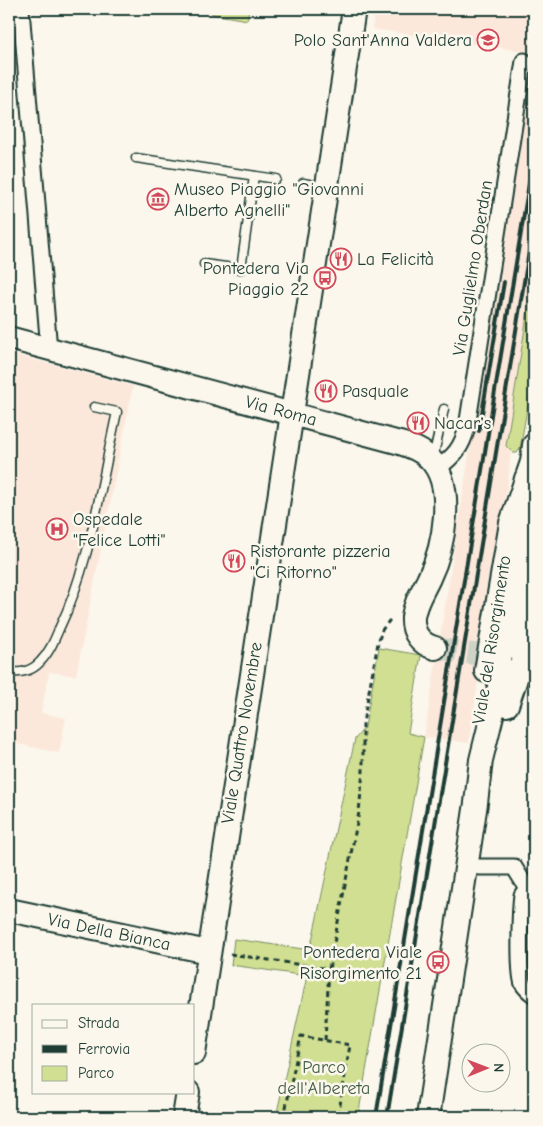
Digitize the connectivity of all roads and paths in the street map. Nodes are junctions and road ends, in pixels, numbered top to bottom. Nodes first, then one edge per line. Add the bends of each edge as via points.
1 (22, 9) edge
2 (354, 9) edge
3 (524, 61) dead end
4 (136, 158) dead end
5 (254, 176) junction
6 (276, 179) dead end
7 (303, 183) dead end
8 (327, 187) junction
9 (204, 264) dead end
10 (9, 338) edge
11 (49, 350) junction
12 (94, 407) dead end
13 (444, 409) dead end
14 (292, 414) junction
15 (435, 465) junction
16 (532, 467) edge
17 (534, 599) edge
18 (394, 613) dead end
19 (436, 642) dead end
20 (9, 671) edge
21 (476, 803) junction
22 (479, 867) dead end
23 (531, 886) edge
24 (9, 910) edge
25 (219, 953) junction
26 (329, 969) junction
27 (534, 995) edge
28 (325, 1040) junction
29 (195, 1049) edge
30 (432, 1093) junction
31 (188, 1094) edge
32 (184, 1117) edge
33 (284, 1117) edge
34 (338, 1117) edge
35 (428, 1117) edge
36 (434, 1117) edge

1 - 11 street
2 - 8 street, Viale Quattro Novembre
3 - 15 street, Via Guglielmo Oberdan via 468,422 455,454
4 - 5 lane
5 - 6 lane
5 - 9 lane via 240,269
7 - 8 lane
8 - 14 street, Viale Quattro Novembre
10 - 11 street, Via Roma
11 - 14 street, Via Roma
12 - 20 lane via 117,412 76,593 41,662 25,672
13 - 15 lane
14 - 15 street, Via Roma via 406,445 423,453
14 - 25 street, Viale Quattro Novembre
15 - 19 street via 444,491 445,516 430,578 427,624
16 - 21 street, Viale del Risorgimento via 526,534 500,645 502,674 481,760
16 - 21 street, Viale del Risorgimento via 510,528 476,739 472,774
17 - 21 street, Viale del Risorgimento via 522,661 495,736
18 - 26 path via 380,637 370,678 363,724 359,812
21 - 30 street, Viale del Risorgimento
22 - 23 street via 514,868
23 - 27 street via 522,895 521,969 524,985
24 - 25 street, Via Della Bianca
25 - 26 path
25 - 29 street, Viale Quattro Novembre
26 - 28 path
28 - 33 path via 301,1036
28 - 34 path via 350,1045
30 - 35 street, Viale del Risorgimento
30 - 36 street
31 - 32 street

